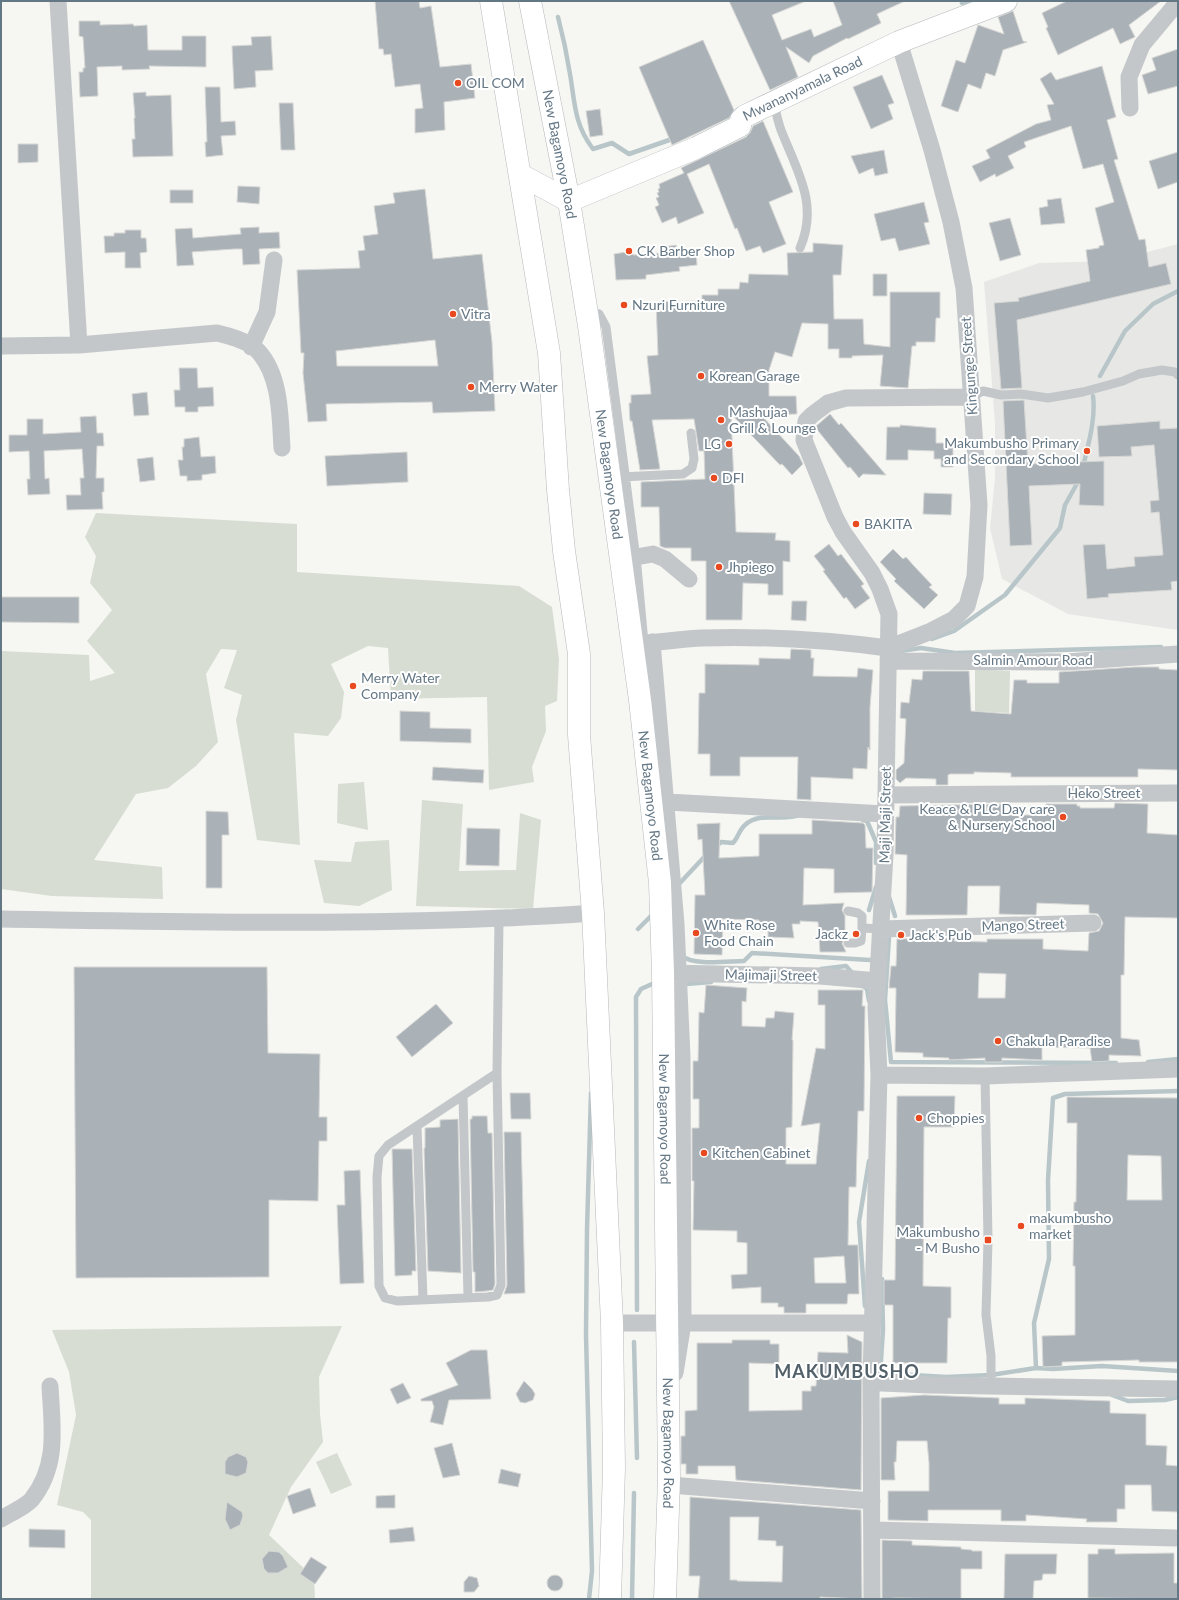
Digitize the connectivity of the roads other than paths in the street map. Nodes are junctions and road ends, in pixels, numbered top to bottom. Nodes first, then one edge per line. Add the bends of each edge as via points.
1 (58, 1) edge
2 (491, 1) edge
3 (530, 1) edge
4 (1006, 1) edge
5 (1178, 2) edge
6 (899, 42) junction
7 (774, 104) junction
8 (1130, 108) dead end
9 (521, 175) junction
10 (569, 201) junction
11 (800, 248) dead end
12 (274, 260) dead end
13 (79, 345) junction
14 (1, 346) edge
15 (251, 347) junction
16 (1178, 375) edge
17 (971, 397) junction
18 (691, 434) dead end
19 (282, 448) dead end
20 (617, 477) junction
21 (636, 557) junction
22 (689, 578) dead end
23 (643, 643) junction
24 (888, 654) junction
25 (1178, 654) edge
26 (1178, 793) edge
27 (886, 795) junction
28 (667, 802) junction
29 (885, 814) junction
30 (848, 911) dead end
31 (593, 913) junction
32 (1, 919) edge
33 (499, 919) junction
34 (1093, 923) dead end
35 (862, 928) junction
36 (881, 929) junction
37 (848, 943) dead end
38 (671, 973) junction
39 (878, 981) junction
40 (1178, 1069) edge
41 (497, 1073) junction
42 (878, 1075) junction
43 (985, 1076) junction
44 (463, 1096) junction
45 (417, 1126) junction
46 (468, 1297) junction
47 (423, 1300) junction
48 (612, 1323) junction
49 (675, 1323) junction
50 (873, 1323) junction
51 (871, 1380) junction
52 (50, 1386) dead end
53 (991, 1387) junction
54 (1178, 1389) edge
55 (670, 1485) junction
56 (872, 1501) junction
57 (1, 1519) edge
58 (872, 1530) junction
59 (1175, 1538) dead end
60 (610, 1599) edge
61 (665, 1599) edge
62 (673, 1599) edge
63 (872, 1599) edge

1 - 13 street
2 - 9 main road
3 - 10 main road, New Bagamoyo Road
4 - 6 main road, Mwananyamala Road
5 - 8 street via 1142,45 1129,77
6 - 7 main road, Mwananyamala Road
6 - 17 street, Kingunge Street via 952,222 964,288
7 - 10 main road, Mwananyamala Road via 745,116 740,126 696,148
7 - 11 lane via 808,201 806,233
9 - 10 main road
9 - 31 main road via 549,353 564,551 579,654 579,735
10 - 20 main road, New Bagamoyo Road via 586,311
12 - 15 street via 267,312
13 - 14 street
13 - 15 street via 217,333 238,338
15 - 19 street via 258,350 268,367 279,402
16 - 17 lane via 1162,370 1139,374 1083,392 1048,398 1021,394 1001,395 984,391
17 - 24 street, Kingunge Street via 979,505 972,591 967,606 954,620
17 - 24 street, Maji Maji Street via 846,398 828,403 806,422 804,440 824,492 843,532 872,572 889,614
18 - 20 lane via 694,459 692,468 683,474
20 - 21 lane
20 - 23 main road, New Bagamoyo Road
21 - 22 street via 653,554 665,559
21 - 23 lane
23 - 24 street, Salmin Amour Road via 701,638 743,638 856,644
23 - 28 street
23 - 38 main road, New Bagamoyo Road via 660,883
24 - 25 street, Salmin Amour Road via 1066,662
24 - 27 street, Maji Maji Street
26 - 27 street, Heko Street
27 - 29 street, Maji Maji Street
28 - 29 street
28 - 38 street
29 - 36 street, Maji Maji Street
30 - 35 lane via 862,916
31 - 33 street
31 - 48 main road
32 - 33 street via 162,922
33 - 41 lane
34 - 36 street, Mango Street
35 - 36 lane
35 - 37 lane via 861,941
36 - 39 street, Maji Maji Street
38 - 39 street, Majimaji Street via 820,976
38 - 49 main road, New Bagamoyo Road
39 - 42 street, Maji Maji Street
40 - 43 street
41 - 44 lane
41 - 46 lane via 501,1285 497,1295
42 - 43 street
42 - 50 street, Maji Maji Street
43 - 53 lane via 988,1240 986,1315 991,1356
44 - 45 lane
44 - 46 lane
45 - 47 lane
45 - 47 lane via 388,1145 379,1156 379,1286 385,1298 397,1301
46 - 47 lane
48 - 49 street
48 - 60 main road via 614,1468
49 - 50 street
49 - 55 street via 670,1406
49 - 61 main road, New Bagamoyo Road
50 - 51 street, Maji Maji Street
51 - 53 street
51 - 56 street, Maji Maji Street
52 - 57 street via 53,1439 49,1468 32,1500
53 - 54 street
55 - 56 street
55 - 62 street
56 - 58 street, Maji Maji Street
58 - 59 street
58 - 63 street, Maji Maji Street

